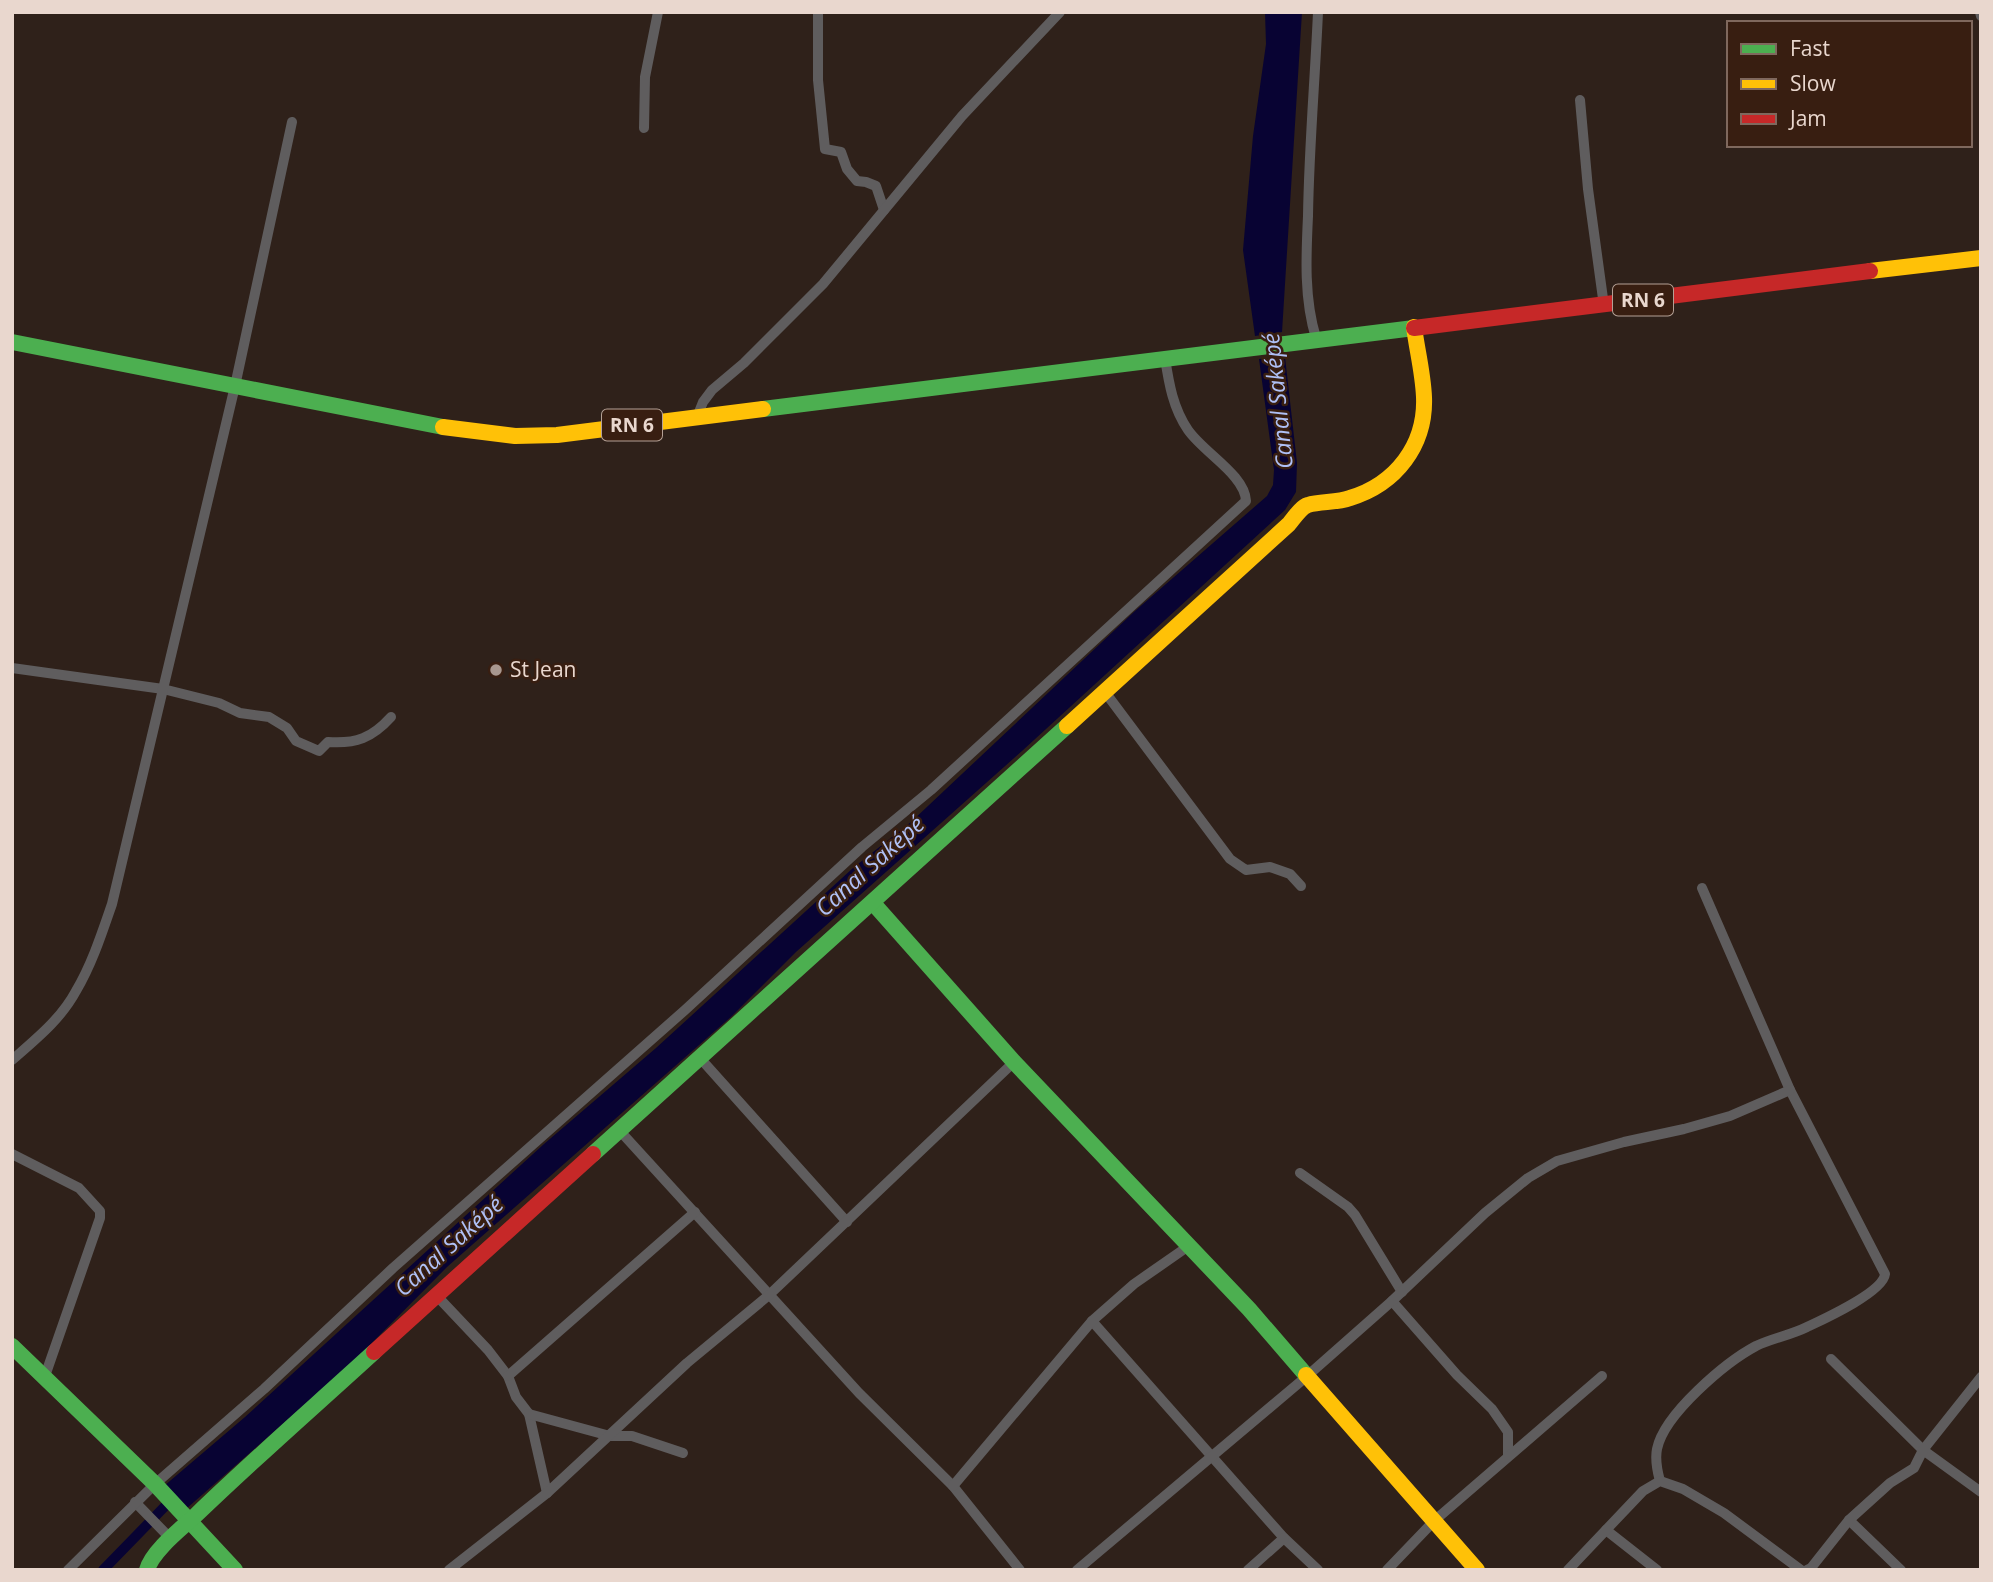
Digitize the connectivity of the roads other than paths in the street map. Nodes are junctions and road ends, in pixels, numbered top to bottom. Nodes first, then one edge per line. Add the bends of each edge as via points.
1 (658, 12) edge
2 (818, 12) edge
3 (1060, 12) edge
4 (1318, 12) edge
5 (1580, 100) dead end
6 (292, 122) dead end
7 (643, 128) dead end
8 (884, 210) junction
9 (1981, 258) edge
10 (1604, 306) junction
11 (1413, 327) junction
12 (1311, 339) junction
13 (12, 342) edge
14 (1165, 358) junction
15 (235, 386) junction
16 (697, 417) junction
17 (12, 668) edge
18 (163, 689) junction
19 (1105, 692) junction
20 (391, 717) dead end
21 (1301, 886) dead end
22 (1702, 888) dead end
23 (873, 903) junction
24 (700, 1058) junction
25 (12, 1060) edge
26 (1014, 1062) junction
27 (1790, 1090) junction
28 (620, 1131) junction
29 (12, 1154) edge
30 (1300, 1173) dead end
31 (695, 1212) junction
32 (847, 1222) junction
33 (1190, 1245) junction
34 (1402, 1292) junction
35 (769, 1294) junction
36 (436, 1295) junction
37 (1392, 1301) junction
38 (1092, 1321) junction
39 (12, 1346) edge
40 (1831, 1359) dead end
41 (45, 1376) junction
42 (508, 1376) junction
43 (1602, 1376) dead end
44 (1306, 1377) junction
45 (1981, 1377) edge
46 (529, 1414) junction
47 (610, 1436) junction
48 (1923, 1450) junction
49 (683, 1453) dead end
50 (1508, 1455) junction
51 (1211, 1457) junction
52 (1660, 1480) junction
53 (155, 1484) junction
54 (953, 1486) junction
55 (1980, 1489) edge
56 (547, 1493) junction
57 (135, 1502) junction
58 (1849, 1520) junction
59 (1434, 1521) junction
60 (191, 1522) junction
61 (1606, 1530) junction
62 (1284, 1538) junction
63 (171, 1539) junction
64 (68, 1570) edge
65 (147, 1570) edge
66 (235, 1570) edge
67 (449, 1570) edge
68 (1020, 1570) edge
69 (1077, 1570) edge
70 (1248, 1570) edge
71 (1318, 1570) edge
72 (1387, 1570) edge
73 (1477, 1570) edge
74 (1568, 1570) edge
75 (1657, 1570) edge
76 (1801, 1570) edge
77 (1807, 1570) edge
78 (1901, 1570) edge

1 - 7 street via 645,77
2 - 8 street via 825,149 841,152 857,181 876,186
3 - 8 street via 962,116
4 - 12 street via 1306,272
5 - 10 street
6 - 15 street
8 - 16 street via 823,284 712,390
9 - 10 street, RN 6
10 - 11 street, RN 6
11 - 12 street, RN 6
11 - 19 street via 1424,404 1422,426 1398,474 1355,498 1331,505 1306,505
12 - 14 street, RN 6
13 - 15 street, RN 6
14 - 16 street, RN 6
14 - 53 street via 1175,407 1187,429 1234,474 1246,491 1246,501 940,782 862,847
15 - 16 street, RN 6 via 426,425 515,436
15 - 18 street
17 - 18 street
18 - 20 street via 219,702 240,713 269,717 296,740 318,751 328,742 350,744 379,731
18 - 25 street via 112,904 94,955 76,992 51,1025
19 - 21 street via 1230,859 1246,870 1270,867 1290,874
19 - 23 street
22 - 27 street
23 - 24 street
23 - 26 street
24 - 28 street
24 - 32 street
26 - 32 street
26 - 33 street
27 - 34 street via 1730,1116 1557,1161 1485,1213
27 - 52 street via 1885,1280 1805,1328 1754,1347 1698,1390 1681,1407 1657,1447
28 - 31 street
28 - 36 street
29 - 41 street via 79,1188 100,1211
30 - 34 street via 1355,1215
31 - 35 street
31 - 42 street
32 - 35 street
33 - 38 street
33 - 44 street
34 - 37 street
35 - 47 street
35 - 54 street via 859,1393
36 - 42 street
36 - 60 street
37 - 44 street
37 - 50 street via 1492,1409 1508,1432
38 - 51 street
38 - 54 street
39 - 41 street
40 - 48 street
41 - 53 street
42 - 46 street
43 - 50 street
44 - 51 street
44 - 59 street
45 - 48 street
46 - 47 street
46 - 56 street
47 - 49 street via 632,1436
47 - 56 street
48 - 55 street
48 - 58 street via 1914,1468
50 - 59 street
51 - 62 street
51 - 69 street
52 - 61 street
52 - 76 street via 1724,1513
53 - 57 street
53 - 60 street
54 - 68 street
56 - 67 street
57 - 63 street
57 - 64 street
58 - 77 street
58 - 78 street
59 - 72 street
59 - 73 street
60 - 63 street
60 - 66 street
61 - 74 street
61 - 75 street
62 - 70 street
62 - 71 street
63 - 65 street

